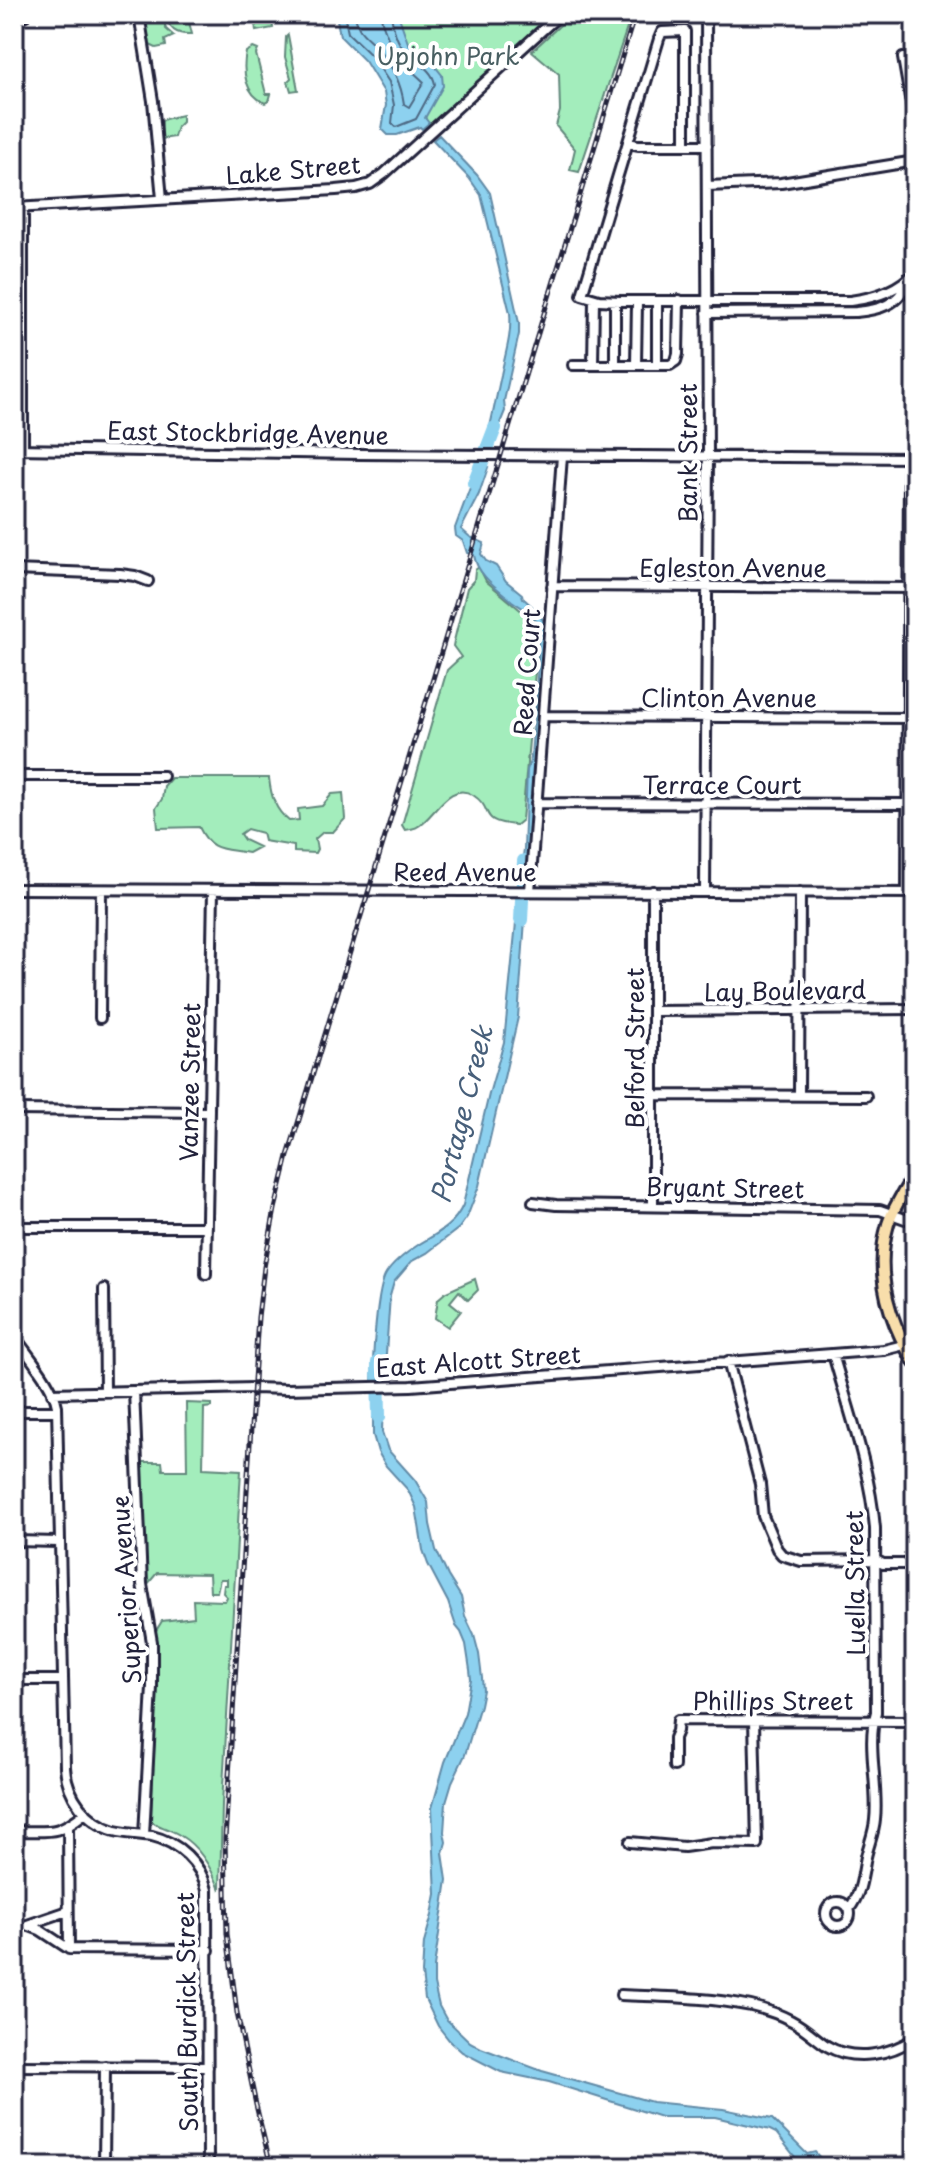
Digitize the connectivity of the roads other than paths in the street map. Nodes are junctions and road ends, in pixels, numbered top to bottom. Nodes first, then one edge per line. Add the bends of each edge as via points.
1 (27, 14) edge
2 (139, 14) edge
3 (560, 14) edge
4 (706, 14) edge
5 (14, 21) edge
6 (903, 58) dead end
7 (912, 92) edge
8 (915, 127) edge
9 (628, 143) junction
10 (685, 145) junction
11 (707, 145) junction
12 (915, 161) edge
13 (707, 186) junction
14 (162, 199) junction
15 (18, 208) edge
16 (915, 272) edge
17 (907, 281) junction
18 (594, 299) junction
19 (679, 300) junction
20 (707, 300) junction
21 (615, 301) junction
22 (657, 301) junction
23 (637, 302) junction
24 (707, 313) junction
25 (573, 365) dead end
26 (593, 365) junction
27 (615, 365) junction
28 (636, 365) junction
29 (657, 365) junction
30 (18, 449) edge
31 (562, 456) junction
32 (708, 456) junction
33 (912, 458) edge
34 (14, 570) edge
35 (148, 581) dead end
36 (552, 586) junction
37 (706, 587) junction
38 (912, 588) edge
39 (543, 716) junction
40 (706, 717) junction
41 (911, 718) edge
42 (14, 776) edge
43 (163, 776) dead end
44 (536, 803) junction
45 (706, 804) junction
46 (907, 804) junction
47 (14, 889) edge
48 (101, 890) junction
49 (213, 890) junction
50 (525, 891) junction
51 (653, 891) junction
52 (705, 892) junction
53 (800, 892) junction
54 (911, 893) edge
55 (915, 1009) edge
56 (655, 1011) junction
57 (800, 1011) junction
58 (100, 1018) dead end
59 (654, 1095) junction
60 (799, 1095) junction
61 (866, 1096) dead end
62 (14, 1110) edge
63 (208, 1112) junction
64 (915, 1173) edge
65 (533, 1202) dead end
66 (653, 1206) junction
67 (892, 1214) junction
68 (915, 1219) edge
69 (14, 1227) edge
70 (206, 1227) junction
71 (206, 1274) dead end
72 (104, 1289) dead end
73 (14, 1335) edge
74 (904, 1345) junction
75 (833, 1354) junction
76 (728, 1361) junction
77 (915, 1363) edge
78 (105, 1391) junction
79 (134, 1391) junction
80 (52, 1393) junction
81 (14, 1411) edge
82 (57, 1411) junction
83 (14, 1541) edge
84 (59, 1542) junction
85 (876, 1560) junction
86 (915, 1564) edge
87 (14, 1680) edge
88 (62, 1680) junction
89 (754, 1720) junction
90 (873, 1720) junction
91 (915, 1721) edge
92 (674, 1766) dead end
93 (85, 1813) junction
94 (68, 1827) junction
95 (14, 1831) edge
96 (144, 1835) junction
97 (630, 1842) dead end
98 (849, 1909) dead end
99 (68, 1911) junction
100 (27, 1925) junction
101 (14, 1930) edge
102 (69, 1949) junction
103 (209, 1950) junction
104 (621, 1995) dead end
105 (915, 2038) edge
106 (14, 2066) edge
107 (105, 2066) junction
108 (208, 2067) junction
109 (104, 2167) edge
110 (208, 2167) edge

1 - 5 street
2 - 14 street
3 - 14 street, Lake Street via 370,184
4 - 11 street, Bank Street
6 - 7 street
7 - 8 street
9 - 10 street
9 - 10 street via 662,32 685,31
9 - 18 street via 582,295
10 - 11 street
11 - 13 street, Bank Street
12 - 13 street via 781,183
13 - 20 street, Bank Street
14 - 15 street, Lake Street
15 - 30 street
16 - 17 street
17 - 20 street via 874,297 850,301
17 - 24 street via 900,296 874,310
18 - 21 street
18 - 26 street
19 - 20 street
19 - 22 street
19 - 29 street via 676,361
20 - 24 street, Bank Street
21 - 23 street
21 - 27 street
22 - 23 street
22 - 29 street
23 - 28 street
24 - 32 street, Bank Street
25 - 26 street
26 - 27 street
27 - 28 street
28 - 29 street
30 - 31 street, East Stockbridge Avenue
31 - 32 street, East Stockbridge Avenue
31 - 36 street, Reed Court
32 - 33 street, East Stockbridge Avenue
32 - 37 street, Bank Street
33 - 38 street
34 - 35 street via 120,574
36 - 37 street, Egleston Avenue
36 - 39 street, Reed Court
37 - 38 street, Egleston Avenue
37 - 40 street, Bank Street
38 - 41 street
39 - 40 street, Clinton Avenue
39 - 44 street, Reed Court
40 - 41 street, Clinton Avenue
40 - 45 street, Bank Street
41 - 46 street
42 - 43 street
44 - 45 street, Terrace Court
44 - 50 street, Reed Court
45 - 46 street, Terrace Court
45 - 52 street, Bank Street
46 - 54 street
47 - 48 street, Reed Avenue
48 - 49 street, Reed Avenue
48 - 58 street
49 - 50 street, Reed Avenue
49 - 63 street, Vanzee Street
50 - 51 street, Reed Avenue
51 - 52 street, Reed Avenue
51 - 56 street, Belford Street
52 - 53 street, Reed Avenue
53 - 54 street, Reed Avenue
53 - 57 street
55 - 57 street, Lay Boulevard
56 - 57 street, Lay Boulevard
56 - 59 street, Belford Street
57 - 60 street
59 - 60 street
59 - 66 street, Belford Street
60 - 61 street
62 - 63 street
63 - 70 street, Vanzee Street
64 - 67 main road
65 - 66 street, Bryant Street
66 - 67 street, Bryant Street
67 - 68 street, Bryant Street
67 - 74 main road via 882,1270
69 - 70 street
70 - 71 street, Vanzee Street
72 - 78 street
73 - 80 street
74 - 75 street, East Alcott Street
74 - 77 main road
75 - 76 street, East Alcott Street
75 - 85 street, Luella Street via 872,1500
76 - 79 street, East Alcott Street via 372,1388
76 - 85 street via 760,1484 763,1516 777,1549 801,1561
78 - 79 street, East Alcott Street
78 - 80 street, East Alcott Street
79 - 96 street, Superior Avenue via 142,1584 152,1642
80 - 82 street
81 - 82 street
82 - 84 street
83 - 84 street
84 - 88 street
85 - 86 street
85 - 90 street, Luella Street
87 - 88 street
88 - 93 street via 66,1778
89 - 90 street, Phillips Street
89 - 92 street, Phillips Street via 678,1720
89 - 97 street via 757,1844 684,1847
90 - 91 street, Phillips Street
90 - 98 street, Luella Street via 875,1819 860,1887
93 - 94 street
93 - 96 street via 108,1828
94 - 95 street
94 - 99 street
96 - 103 street, South Burdick Street via 172,1844 203,1877
99 - 100 street
99 - 102 street
100 - 101 street
100 - 102 street
102 - 103 street
103 - 108 street, South Burdick Street
104 - 105 street via 749,2006 793,2021 824,2044 853,2055 897,2048
106 - 107 street
107 - 108 street
107 - 109 street
108 - 110 street, South Burdick Street

